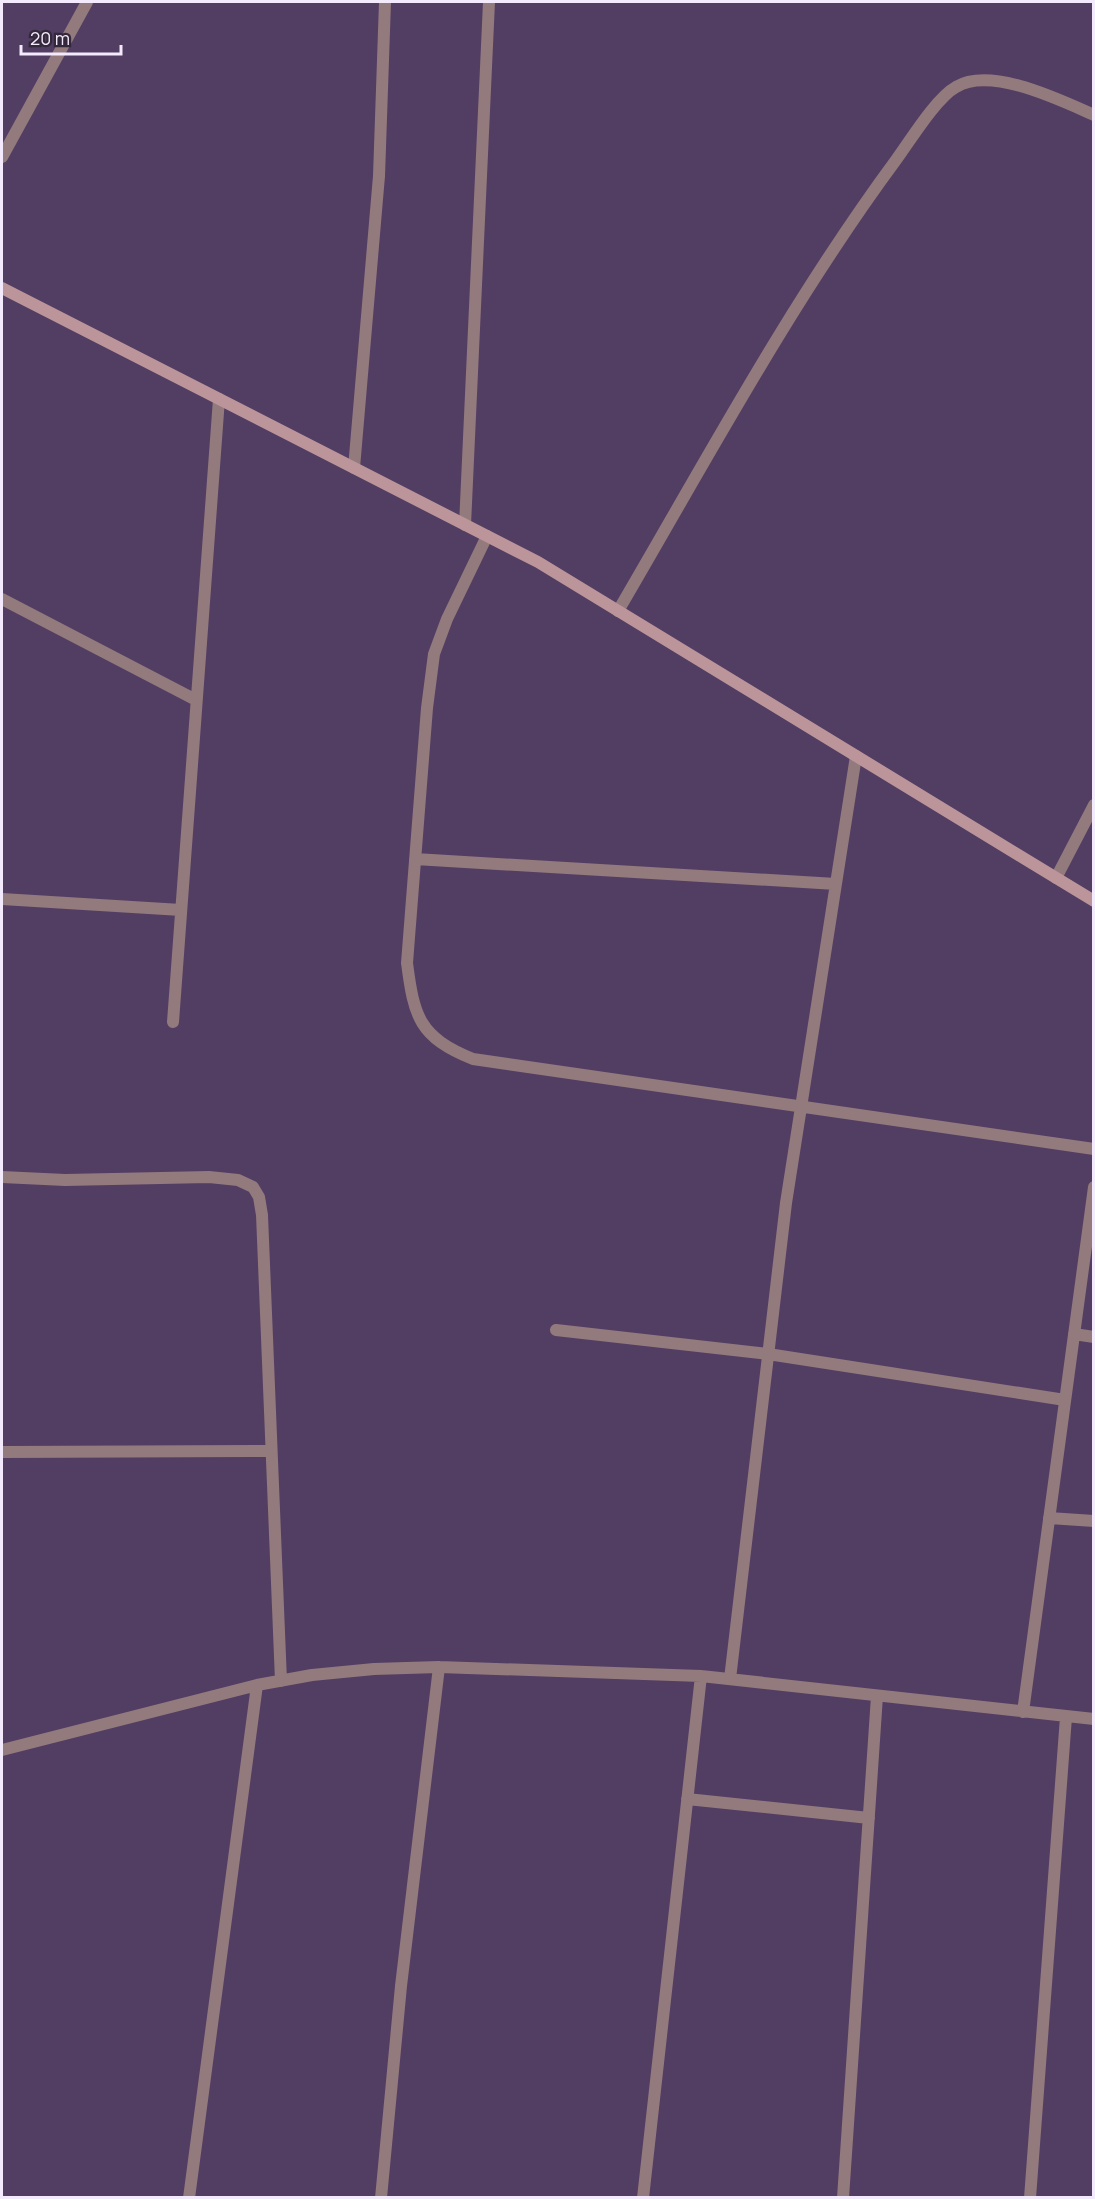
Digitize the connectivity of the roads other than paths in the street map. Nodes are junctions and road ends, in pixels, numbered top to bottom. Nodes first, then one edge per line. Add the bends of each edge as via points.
1 (87, 2) edge
2 (384, 2) edge
3 (489, 2) edge
4 (1094, 115) edge
5 (2, 157) edge
6 (2, 288) edge
7 (219, 399) junction
8 (354, 468) junction
9 (465, 525) junction
10 (487, 536) junction
11 (2, 599) edge
12 (618, 611) junction
13 (196, 700) junction
14 (856, 756) junction
15 (1094, 805) edge
16 (415, 859) junction
17 (1056, 878) junction
18 (836, 884) junction
19 (2, 899) edge
20 (1094, 901) edge
21 (181, 910) junction
22 (173, 1022) dead end
23 (802, 1106) junction
24 (1094, 1149) edge
25 (2, 1177) edge
26 (1094, 1187) edge
27 (556, 1330) dead end
28 (1074, 1334) junction
29 (1094, 1338) edge
30 (768, 1354) junction
31 (1065, 1401) junction
32 (271, 1450) junction
33 (2, 1452) edge
34 (1049, 1518) junction
35 (1094, 1521) edge
36 (439, 1667) junction
37 (700, 1676) junction
38 (729, 1679) junction
39 (280, 1681) junction
40 (257, 1685) junction
41 (877, 1696) junction
42 (1023, 1712) junction
43 (1066, 1717) junction
44 (1094, 1719) edge
45 (2, 1750) edge
46 (687, 1799) junction
47 (869, 1818) junction
48 (189, 2198) edge
49 (381, 2198) edge
50 (643, 2198) edge
51 (843, 2198) edge
52 (1030, 2198) edge

1 - 5 street
2 - 8 street via 379,176
3 - 9 street
4 - 12 street via 1037,90 991,81 971,81 955,87 940,101 805,293
6 - 7 street
7 - 8 street
7 - 13 street
8 - 9 street
9 - 10 street
10 - 12 street
10 - 16 street via 434,654
11 - 13 street
12 - 14 street
13 - 21 street
14 - 17 street
14 - 18 street
15 - 17 street
16 - 18 street
16 - 23 street via 407,963 412,1001 419,1021 434,1038 454,1051 473,1059
17 - 20 street
18 - 23 street
19 - 21 street
21 - 22 street
23 - 24 street
23 - 30 street
25 - 32 street via 209,1177 238,1180 253,1187 262,1215
26 - 28 street
27 - 30 street
28 - 29 street
28 - 31 street
30 - 31 street
30 - 38 street
31 - 34 street
32 - 33 street
32 - 39 street
34 - 35 street
34 - 42 street
36 - 37 street
36 - 39 street via 363,1670
36 - 49 street via 401,1986
37 - 38 street
37 - 46 street
38 - 41 street
39 - 40 street
40 - 45 street
40 - 48 street
41 - 42 street
41 - 47 street
42 - 43 street
43 - 44 street
43 - 52 street
46 - 47 street
46 - 50 street
47 - 51 street

